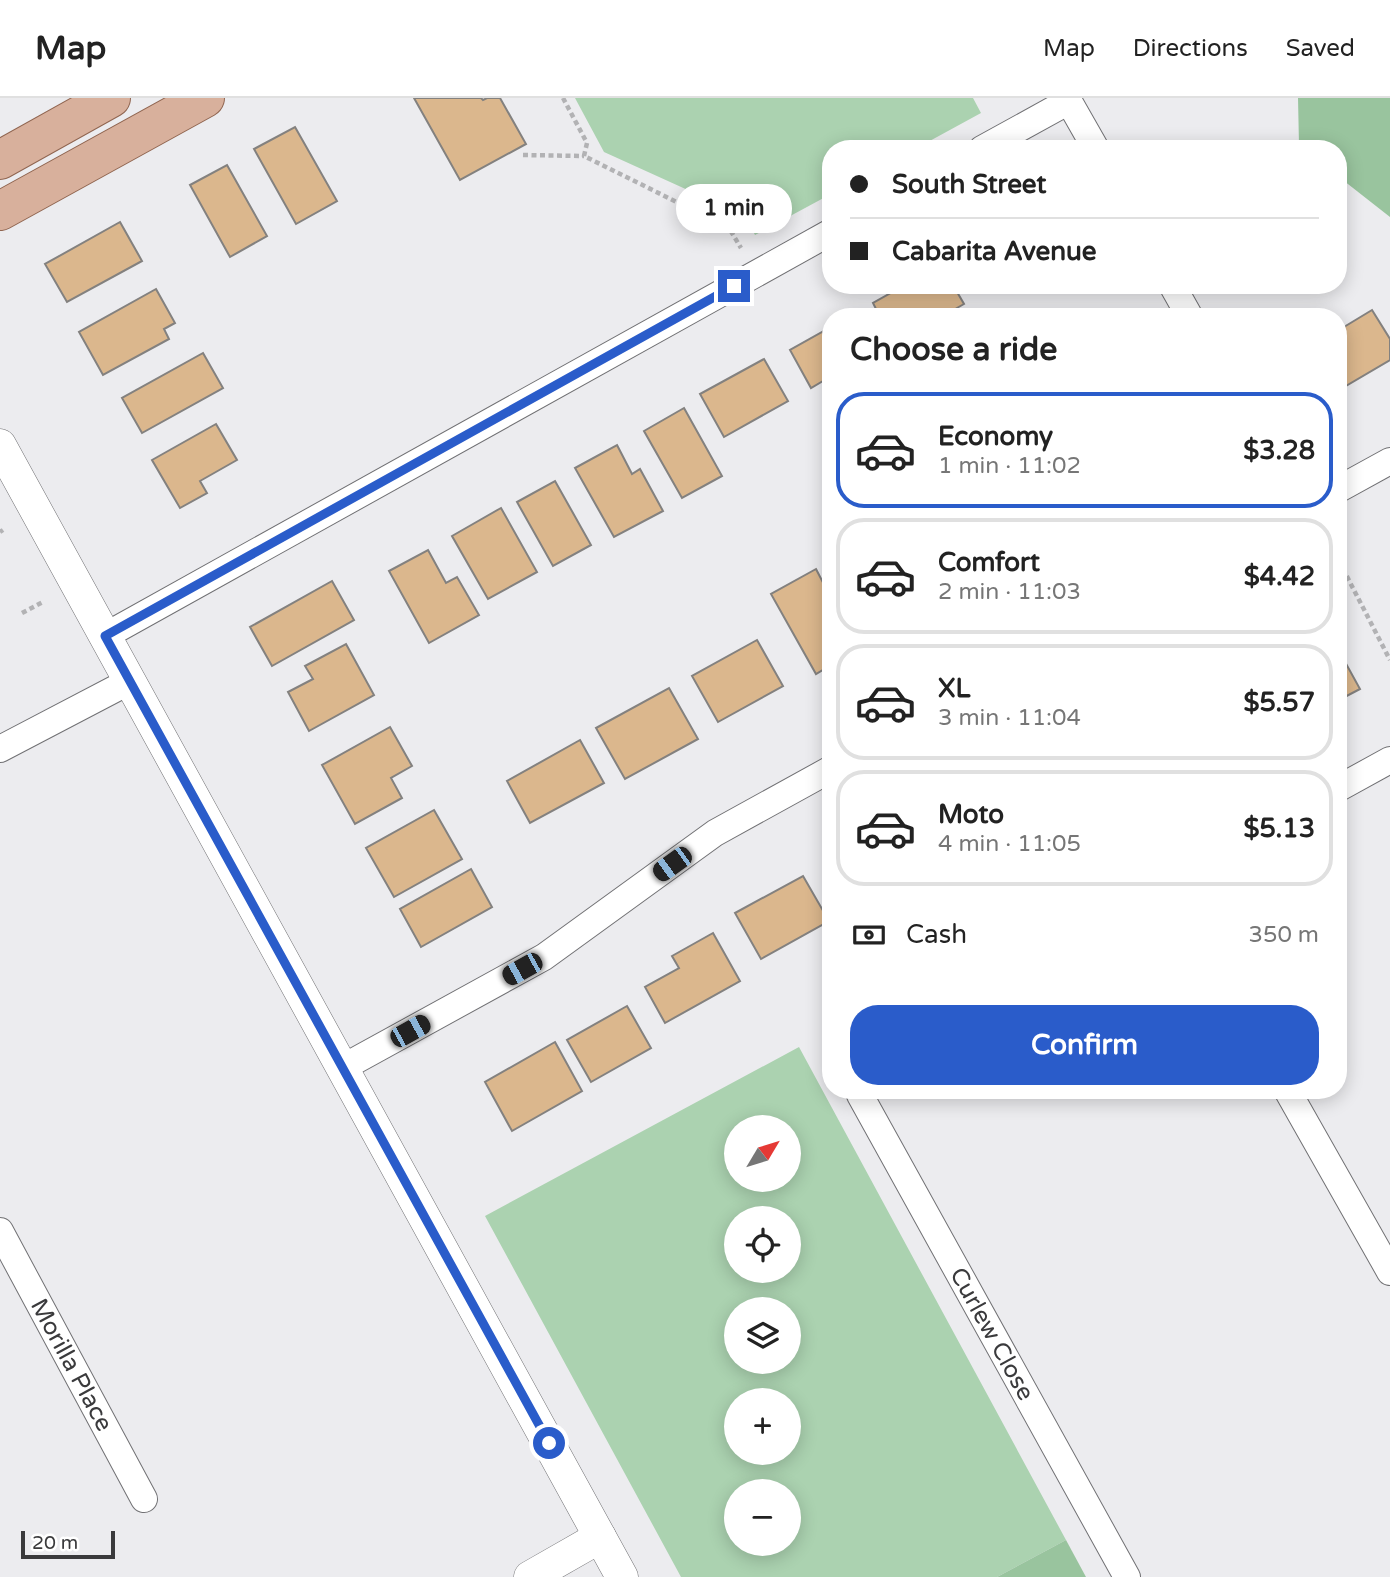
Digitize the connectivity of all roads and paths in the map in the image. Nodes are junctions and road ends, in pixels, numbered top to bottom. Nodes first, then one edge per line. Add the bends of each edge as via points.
1 (111, 98) edge
2 (205, 98) edge
3 (563, 98) edge
4 (1068, 99) edge
5 (997, 140) edge
6 (1091, 140) edge
7 (523, 155) dead end
8 (584, 156) junction
9 (0, 160) edge
10 (0, 211) edge
11 (822, 238) edge
12 (743, 252) dead end
13 (0, 445) edge
14 (1390, 461) edge
15 (1347, 485) edge
16 (1347, 577) edge
17 (43, 602) dead end
18 (22, 613) dead end
19 (105, 636) junction
20 (1390, 660) edge
21 (130, 681) junction
22 (0, 749) edge
23 (1390, 761) edge
24 (822, 774) edge
25 (1347, 784) edge
26 (342, 1068) junction
27 (863, 1099) edge
28 (1292, 1099) edge
29 (0, 1231) edge
30 (1390, 1272) edge
31 (144, 1499) dead end
32 (600, 1537) junction
33 (530, 1577) edge
34 (622, 1577) edge
35 (1127, 1577) edge

1 - 9 main road
2 - 10 main road
3 - 8 path via 587,143
4 - 5 street
4 - 6 street
7 - 8 path
8 - 12 path via 729,228
11 - 19 street
13 - 19 street
14 - 15 street
16 - 20 path
17 - 18 path
19 - 21 street
21 - 22 street
21 - 26 street
23 - 25 street
24 - 26 street via 715,834 544,957
26 - 32 street
27 - 35 street, Curlew Close
28 - 30 street
29 - 31 street, Morilla Place
32 - 33 street
32 - 34 street

